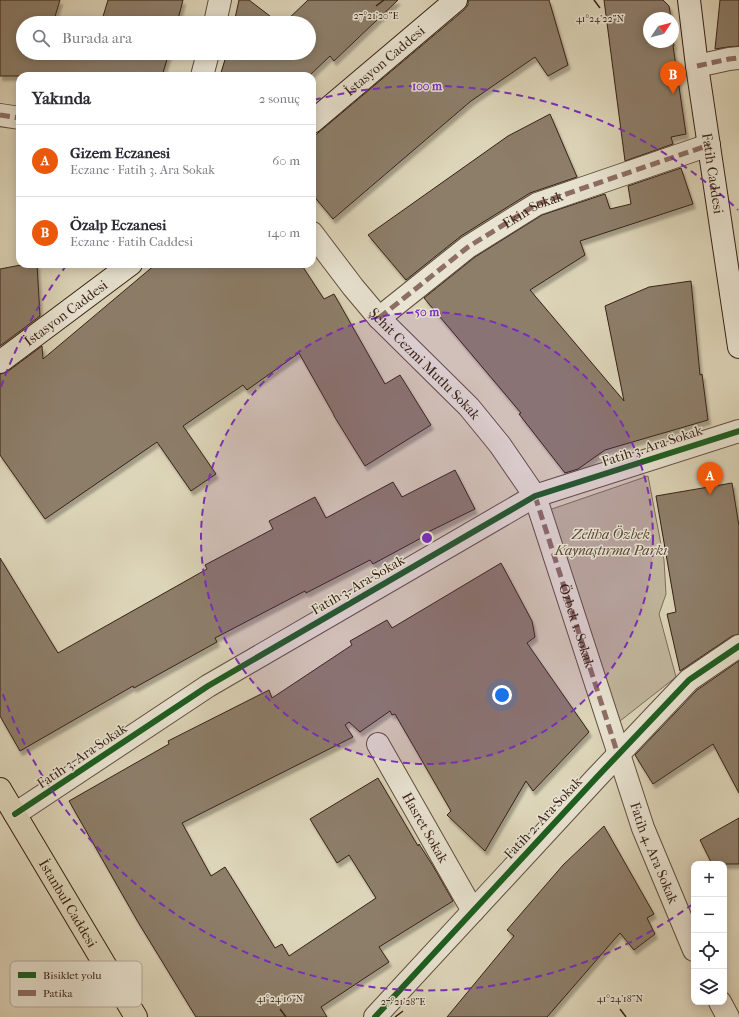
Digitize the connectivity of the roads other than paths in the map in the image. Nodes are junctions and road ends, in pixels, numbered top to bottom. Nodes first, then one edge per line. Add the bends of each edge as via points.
1 (220, 0) edge
2 (456, 0) edge
3 (689, 0) edge
4 (217, 16) edge
5 (739, 58) edge
6 (206, 60) edge
7 (697, 66) junction
8 (203, 72) edge
9 (0, 114) edge
10 (16, 117) edge
11 (316, 119) edge
12 (709, 145) junction
13 (316, 238) edge
14 (126, 268) edge
15 (379, 318) junction
16 (739, 347) edge
17 (0, 362) edge
18 (739, 431) edge
19 (535, 496) junction
20 (739, 646) edge
21 (378, 744) dead end
22 (618, 755) junction
23 (0, 789) edge
24 (15, 814) junction
25 (473, 912) junction
26 (691, 943) edge
27 (103, 961) edge
28 (722, 1005) edge
29 (130, 1007) edge
30 (136, 1017) edge
31 (375, 1017) edge
32 (728, 1017) edge

1 - 4 street
2 - 11 street, İstasyon Caddesi
3 - 7 street, Fatih Caddesi
5 - 7 street
6 - 8 street
7 - 12 street, Fatih Caddesi
9 - 10 street
12 - 15 street, Ekin Sokak via 538,204 468,247
12 - 16 street, Fatih Caddesi
13 - 15 street, Şehit Cezmi Mutlu Sokak
14 - 17 street, İstasyon Caddesi
15 - 19 street, Şehit Cezmi Mutlu Sokak via 469,408 500,445
18 - 19 street, Fatih 3. Ara Sokak
19 - 22 street, Özbek 1. Sokak
19 - 24 street, Fatih 3. Ara Sokak via 208,686
20 - 22 street, Fatih 2. Ara Sokak via 689,680
21 - 25 street, Hasret Sokak
22 - 25 street, Fatih 2. Ara Sokak
22 - 26 street, Fatih 4. Ara Sokak via 642,828
23 - 24 main road, İstanbul Caddesi
24 - 27 main road, İstanbul Caddesi
25 - 31 street, Fatih 2. Ara Sokak
28 - 32 street
29 - 30 main road, İstanbul Caddesi

